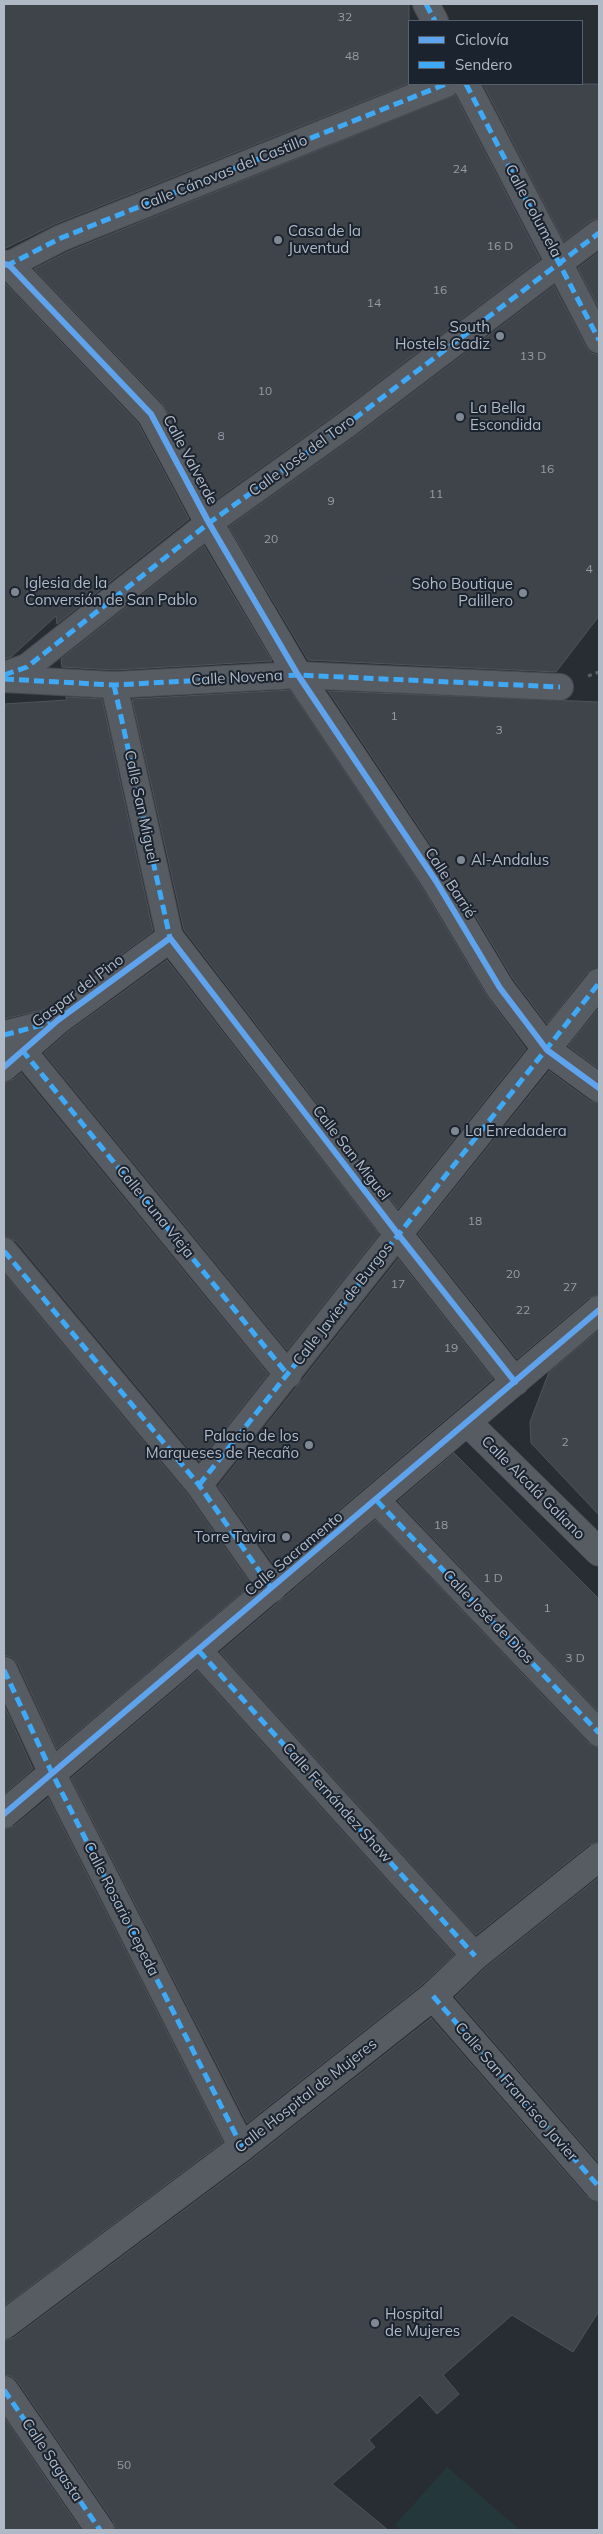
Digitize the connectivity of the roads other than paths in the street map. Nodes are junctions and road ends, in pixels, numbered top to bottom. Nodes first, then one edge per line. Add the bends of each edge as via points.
1 (426, 4) edge
2 (434, 20) edge
3 (444, 85) edge
4 (467, 85) edge
5 (599, 233) edge
6 (560, 262) junction
7 (5, 265) edge
8 (599, 340) edge
9 (209, 523) junction
10 (298, 675) junction
11 (4, 677) edge
12 (114, 684) junction
13 (560, 687) dead end
14 (170, 938) junction
15 (599, 983) edge
16 (546, 1050) junction
17 (10, 1051) edge
18 (599, 1088) edge
19 (398, 1234) junction
20 (4, 1251) edge
21 (599, 1310) edge
22 (288, 1375) junction
23 (515, 1382) junction
24 (468, 1423) junction
25 (199, 1484) junction
26 (377, 1501) junction
27 (599, 1552) edge
28 (272, 1589) junction
29 (198, 1651) junction
30 (4, 1670) edge
31 (599, 1733) edge
32 (52, 1773) junction
33 (4, 1814) edge
34 (599, 1857) edge
35 (475, 1956) junction
36 (433, 1996) junction
37 (242, 2147) junction
38 (599, 2187) edge
39 (4, 2325) edge
40 (4, 2390) edge
41 (100, 2530) edge

1 - 2 street
3 - 7 street, Calle Cánovas del Castillo via 61,238
4 - 6 street, Calle Columela
5 - 6 street, Calle José del Toro
6 - 8 street, Calle Columela
6 - 9 street, Calle José del Toro via 346,425
7 - 9 street, Calle Valverde via 152,414
9 - 10 street, Calle Valverde
9 - 11 street, Calle José del Toro via 27,667
10 - 12 street, Calle Novena
10 - 13 street, Calle Novena
10 - 16 street, Calle Barrié via 436,881 500,988
11 - 12 street, Calle Novena
12 - 14 street, Calle San Miguel
14 - 17 street, Gaspar del Pino via 58,1020 32,1030
14 - 19 street, Calle San Miguel
15 - 16 street, Calle Javier de Burgos
16 - 18 street, Calle Barrié
16 - 19 street, Calle Javier de Burgos
17 - 22 street, Calle Cuna Vieja
19 - 22 street, Calle Javier de Burgos
19 - 23 street, Calle San Miguel
20 - 25 street
21 - 23 street, Calle Sacramento
22 - 25 street, Calle Javier de Burgos
23 - 24 street, Calle Sacramento
24 - 26 street, Calle Sacramento
24 - 27 street, Calle Alcalá Galiano
25 - 28 street
26 - 28 street, Calle Sacramento
26 - 31 street, Calle José de Dios
28 - 29 street, Calle Sacramento
29 - 32 street, Calle Sacramento
29 - 35 street, Calle Fernández Shaw
30 - 32 street, Calle Rosario Cepeda
32 - 33 street, Calle Sacramento
32 - 37 street, Calle Rosario Cepeda
34 - 35 street, Calle Hospital de Mujeres
35 - 36 street, Calle Hospital de Mujeres
36 - 37 street, Calle Hospital de Mujeres
36 - 38 street, Calle San Francisco Javier
37 - 39 street, Calle Hospital de Mujeres
40 - 41 street, Calle Sagasta

